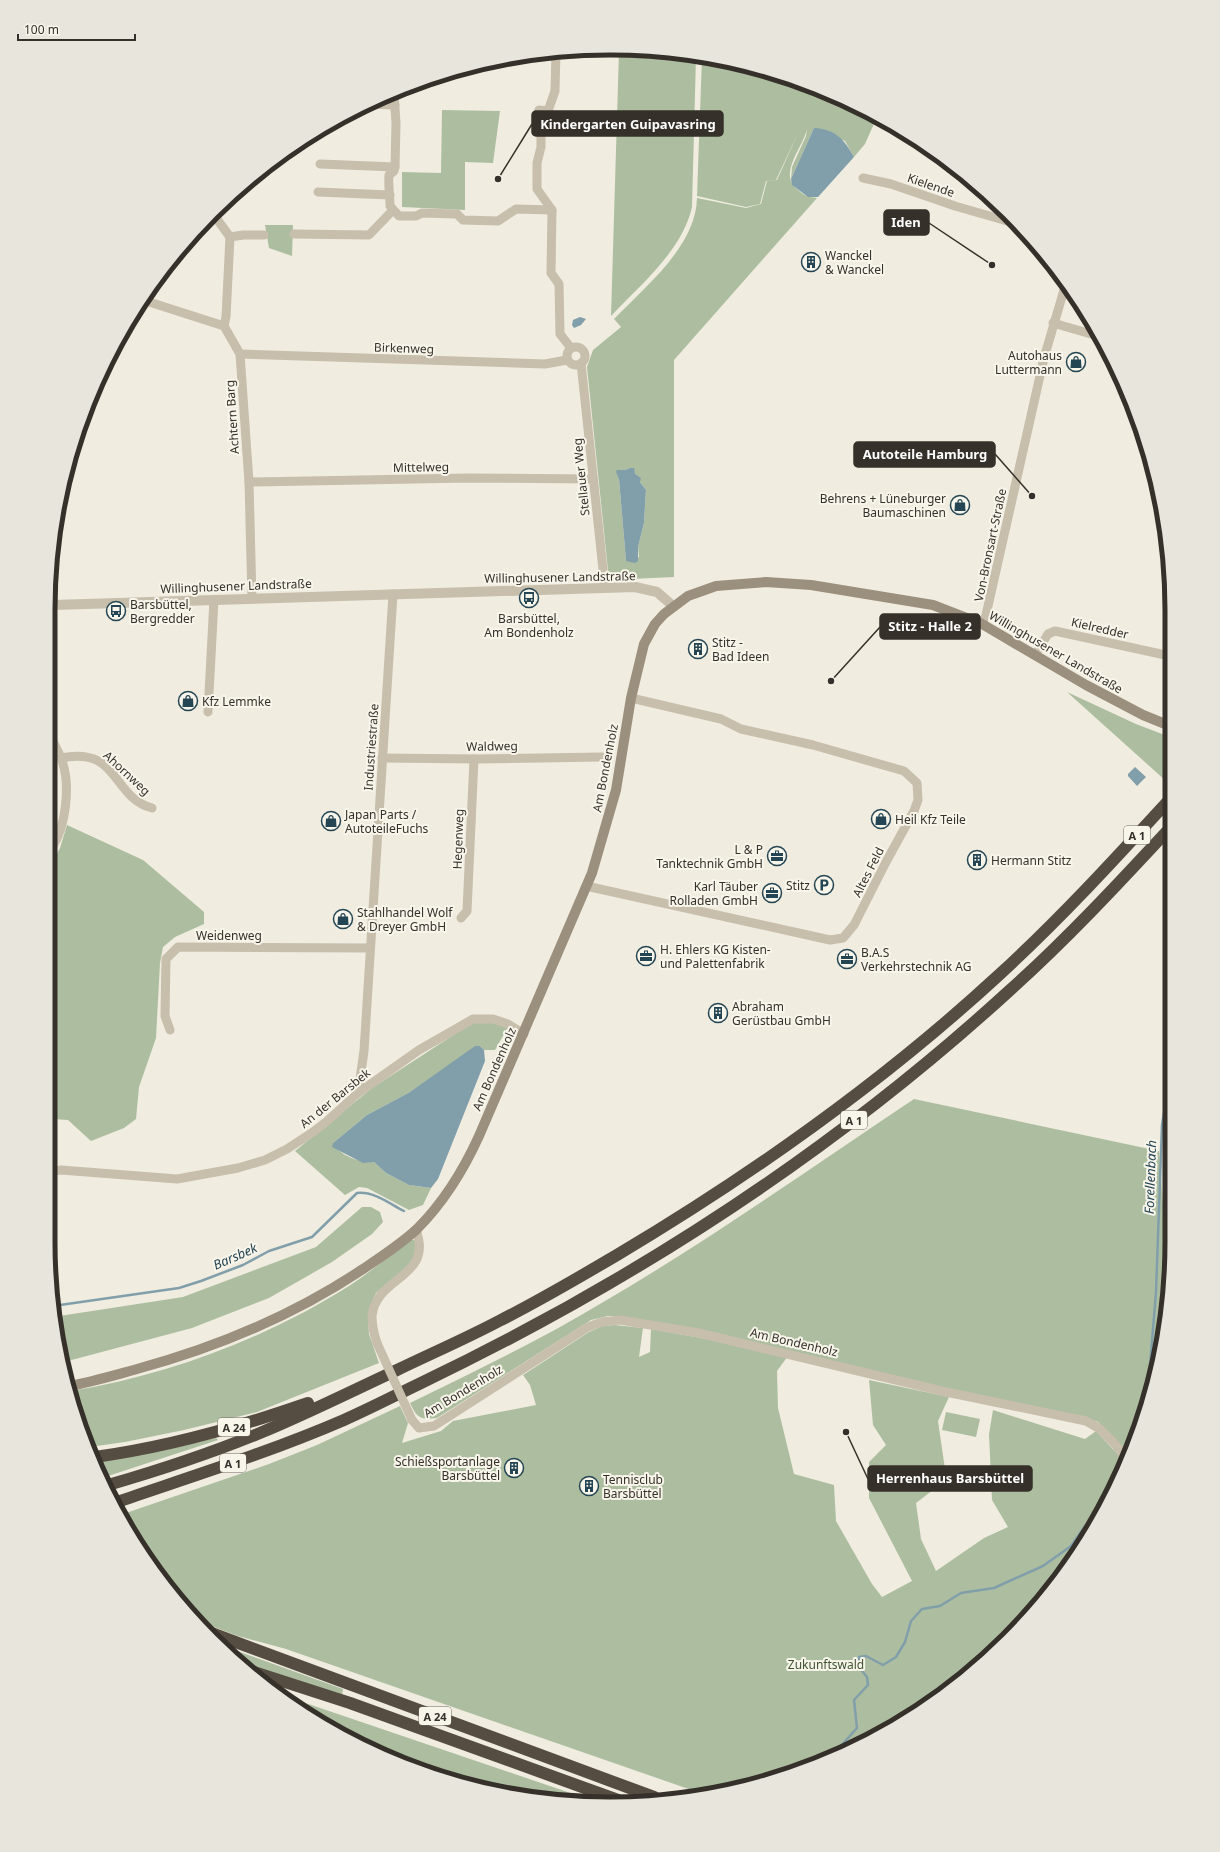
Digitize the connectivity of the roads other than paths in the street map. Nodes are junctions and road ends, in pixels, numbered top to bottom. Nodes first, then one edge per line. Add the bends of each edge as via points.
1 (556, 58) edge
2 (394, 99) edge
3 (381, 105) edge
4 (395, 105) junction
5 (320, 164) dead end
6 (395, 167) junction
7 (863, 178) dead end
8 (318, 192) dead end
9 (390, 195) junction
10 (393, 210) junction
11 (552, 210) junction
12 (217, 219) edge
13 (1004, 220) edge
14 (294, 234) dead end
15 (264, 236) dead end
16 (230, 237) junction
17 (1064, 292) edge
18 (149, 302) edge
19 (1054, 324) junction
20 (224, 326) junction
21 (1092, 334) edge
22 (572, 348) junction
23 (240, 354) junction
24 (567, 360) junction
25 (582, 364) junction
26 (593, 479) junction
27 (249, 482) junction
28 (605, 588) junction
29 (393, 594) junction
30 (252, 599) junction
31 (214, 600) junction
32 (55, 605) edge
33 (673, 606) junction
34 (982, 624) junction
35 (1035, 655) junction
36 (1165, 655) edge
37 (631, 698) junction
38 (208, 712) dead end
39 (1165, 724) edge
40 (55, 745) edge
41 (602, 757) dead end
42 (61, 758) junction
43 (382, 758) junction
44 (474, 759) junction
45 (1165, 804) edge
46 (152, 808) dead end
47 (1165, 833) edge
48 (55, 841) edge
49 (586, 886) junction
50 (461, 918) dead end
51 (370, 948) junction
52 (170, 1030) dead end
53 (524, 1034) junction
54 (358, 1093) junction
55 (55, 1171) edge
56 (416, 1230) junction
57 (370, 1382) junction
58 (74, 1385) edge
59 (1123, 1454) edge
60 (98, 1457) edge
61 (111, 1484) edge
62 (119, 1502) edge
63 (221, 1636) edge
64 (263, 1675) edge
65 (648, 1796) edge
66 (610, 1797) edge

1 - 11 street via 555,91 548,111 539,110 541,147 537,163 537,189
2 - 4 street
3 - 4 street
4 - 6 street
5 - 6 street
6 - 9 street via 389,175
7 - 13 street, Kielende
8 - 9 street
9 - 10 street via 390,206
10 - 11 street via 399,216 416,216 422,213 457,214 463,220 498,221 516,209
10 - 14 street via 369,235
11 - 22 street via 551,273 559,284 560,334
12 - 16 street
15 - 16 street
16 - 20 street
17 - 19 street, Von-Bronsart-Straße
18 - 20 street
19 - 21 street
19 - 34 street, Von-Bronsart-Straße via 1036,390
20 - 23 street, Achtern Barg
22 - 24 street via 567,353
22 - 25 street, Stellauer Weg via 577,346 582,349 585,359
23 - 24 street, Birkenweg via 545,364
23 - 27 street, Achtern Barg
24 - 25 street via 571,364
25 - 26 street, Stellauer Weg
26 - 27 street, Mittelweg via 475,478
26 - 28 street, Stellauer Weg
27 - 30 street, Achtern Barg
28 - 29 street, Willinghusener Landstraße
28 - 33 street, Willinghusener Landstraße via 635,587 650,590 664,596
29 - 30 street, Willinghusener Landstraße
29 - 43 street, Industriestraße
30 - 31 street, Willinghusener Landstraße
31 - 32 street, Willinghusener Landstraße
31 - 38 street
33 - 34 main road, Willinghusener Landstraße via 688,596 716,586 793,583 933,605
33 - 37 main road, Am Bondenholz via 656,624 644,644
34 - 35 main road, Willinghusener Landstraße
35 - 36 street, Kielredder via 1048,634 1055,631
35 - 39 main road, Willinghusener Landstraße via 1143,715
37 - 49 main road, Am Bondenholz via 616,790
37 - 49 street, Altes Feld via 721,719 741,728 814,745 904,771 917,783 918,800 862,912 843,938 830,940
40 - 42 street
41 - 44 street, Waldweg
42 - 46 street, Ahornweg via 81,756 102,762 135,800
42 - 48 street via 65,776 64,819
43 - 44 street, Waldweg
43 - 51 street, Industriestraße
44 - 50 street, Hegenweg via 467,912
45 - 57 highway, A 1 via 1104,871 1000,974 864,1089 812,1128 681,1217 584,1275 502,1320
47 - 62 highway, A 1 via 1110,892 1010,990 954,1040 824,1143 656,1256 491,1350 344,1420 194,1477
49 - 53 main road, Am Bondenholz
51 - 52 street, Weidenweg via 178,946 166,959 165,1016
51 - 54 street, Industriestraße via 364,1051
53 - 54 street, An der Barsbek via 508,1024 474,1019 419,1050
53 - 56 main road, Am Bondenholz via 472,1151 438,1205
54 - 55 street, An der Barsbek via 313,1132 276,1154 238,1168 177,1179
56 - 58 main road via 344,1281 258,1328 162,1362
56 - 59 street, Am Bondenholz, bridge via 420,1248 418,1257 412,1268 387,1288 375,1306 373,1323 377,1343 412,1420 420,1428 434,1426 588,1327 620,1320 699,1333 946,1392 1086,1421 1100,1429
57 - 60 highway, A 24 via 275,1415 189,1439 124,1454
57 - 61 highway, A 1 via 260,1433
63 - 65 highway, A 24
64 - 66 highway, A 24 via 350,1703

